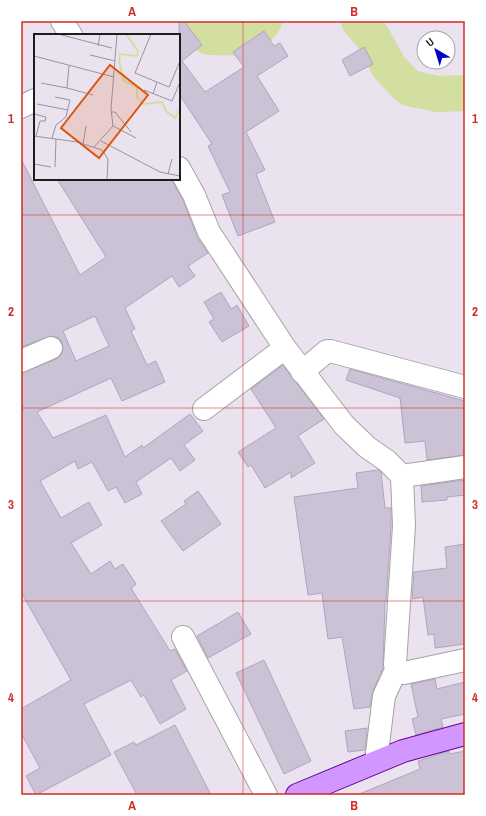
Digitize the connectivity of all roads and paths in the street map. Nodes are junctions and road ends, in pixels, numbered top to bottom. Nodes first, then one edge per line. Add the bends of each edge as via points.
1 (62, 21) edge
2 (70, 34) edge
3 (34, 100) edge
4 (21, 107) edge
5 (180, 170) edge
6 (51, 348) dead end
7 (285, 348) junction
8 (21, 361) edge
9 (302, 372) junction
10 (465, 388) edge
11 (204, 408) dead end
12 (465, 466) edge
13 (402, 476) junction
14 (183, 637) dead end
15 (465, 660) edge
16 (396, 670) junction
17 (465, 734) edge
18 (376, 761) junction
19 (266, 795) edge
20 (297, 795) edge

1 - 2 street
3 - 4 street
5 - 7 street via 194,195 209,232
6 - 8 street
7 - 9 street
7 - 11 street
9 - 10 street via 330,351
9 - 13 street via 344,425 367,447 387,460
12 - 13 street
13 - 16 street via 404,526
14 - 19 street
15 - 16 street via 404,673
16 - 18 street via 384,696
17 - 18 main road via 403,750
18 - 20 main road

